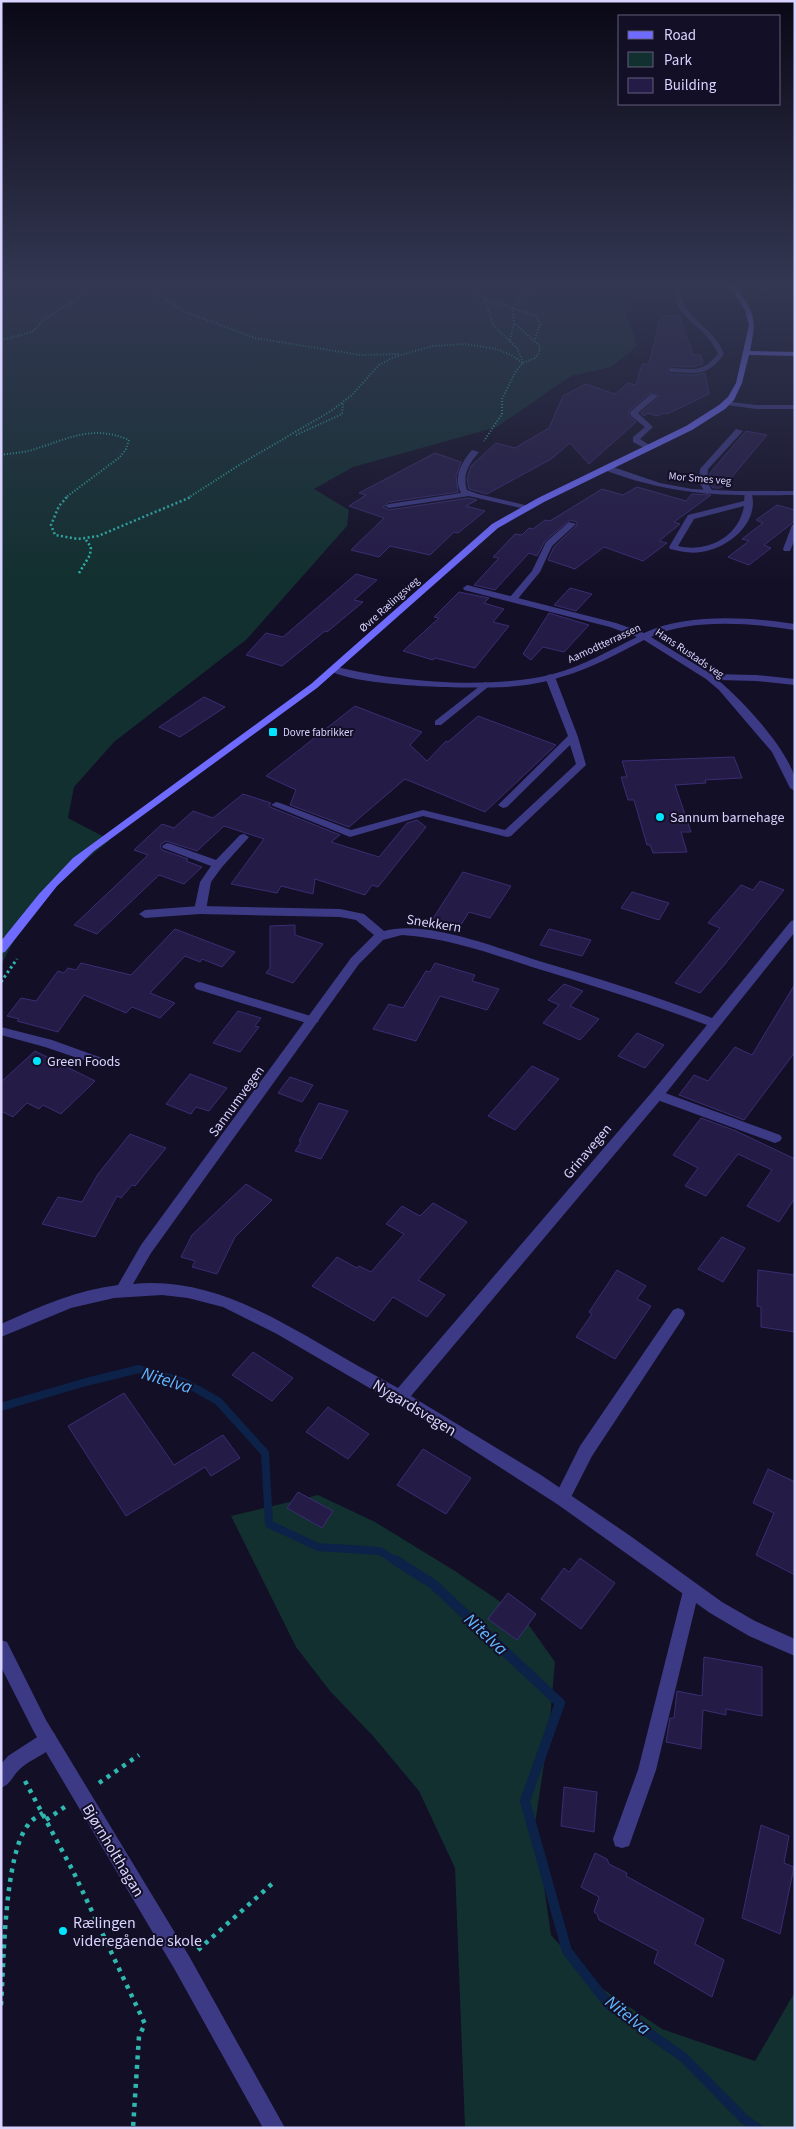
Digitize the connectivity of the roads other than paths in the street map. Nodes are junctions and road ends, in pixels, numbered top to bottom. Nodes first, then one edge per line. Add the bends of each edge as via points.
1 (738, 384) edge
2 (654, 396) dead end
3 (727, 403) junction
4 (795, 407) edge
5 (739, 431) dead end
6 (648, 448) junction
7 (475, 452) road end
8 (607, 468) junction
9 (709, 492) junction
10 (791, 493) edge
11 (468, 494) junction
12 (749, 498) junction
13 (795, 502) edge
14 (389, 506) dead end
15 (526, 508) junction
16 (572, 524) dead end
17 (795, 528) edge
18 (787, 549) dead end
19 (467, 588) dead end
20 (513, 599) junction
21 (795, 627) edge
22 (644, 636) junction
23 (333, 669) junction
24 (550, 677) junction
25 (709, 677) junction
26 (795, 682) edge
27 (485, 685) junction
28 (438, 723) dead end
29 (573, 737) junction
30 (795, 788) edge
31 (276, 805) dead end
32 (503, 805) dead end
33 (244, 838) dead end
34 (167, 846) dead end
35 (218, 865) junction
36 (200, 910) junction
37 (145, 914) dead end
38 (795, 924) edge
39 (382, 935) junction
40 (1, 949) edge
41 (200, 986) dead end
42 (312, 1020) junction
43 (713, 1023) junction
44 (1, 1031) edge
45 (98, 1061) dead end
46 (657, 1095) junction
47 (774, 1138) dead end
48 (122, 1291) junction
49 (678, 1314) dead end
50 (1, 1331) edge
51 (400, 1397) junction
52 (562, 1498) junction
53 (691, 1591) junction
54 (1, 1648) edge
55 (795, 1648) edge
56 (48, 1738) junction
57 (1, 1779) edge
58 (622, 1839) dead end
59 (275, 2128) edge

1 - 3 main road, Øvre Rælingsveg
2 - 6 street via 634,412 649,427 636,442
3 - 4 street
3 - 6 main road, Øvre Rælingsveg via 704,420
5 - 9 street via 704,469 703,482
6 - 8 main road, Øvre Rælingsveg
7 - 11 street via 465,463 462,480 462,487
8 - 9 street, Mor Smes veg via 647,482
8 - 15 main road, Øvre Rælingsveg
9 - 12 street, Mor Smes veg
10 - 12 street, Mor Smes veg
10 - 13 street
11 - 14 street
11 - 15 street
12 - 12 street via 691,518 673,547 684,552 705,550 726,541 745,522
15 - 23 main road, Øvre Rælingsveg via 495,526 473,544
16 - 20 street via 549,544 536,572
17 - 18 street
19 - 20 street, Hans Rustads veg
20 - 22 street, Hans Rustads veg via 613,624
21 - 22 street, Aamodtterrassen via 749,623 673,625
22 - 24 street, Aamodtterrassen via 574,670
22 - 25 street, Hans Rustads veg
23 - 27 street, Aamodtterrassen via 380,680
23 - 40 main road, Øvre Rælingsveg via 298,698 90,848 44,894
24 - 27 street, Aamodtterrassen
24 - 29 street
25 - 26 street
25 - 30 street, Hans Rustads veg via 777,751
27 - 28 street
29 - 31 street via 580,765 507,834 423,813 350,834
29 - 32 street
33 - 35 street
34 - 35 street
35 - 36 street via 206,882
36 - 37 street
36 - 39 street via 351,914 368,922
38 - 43 street, Grinavegen
39 - 42 street, Sannumvegen via 364,949
39 - 43 street, Snekkern via 416,933 466,943 673,1007
41 - 42 street
42 - 48 street, Sannumvegen via 146,1249
43 - 46 street, Grinavegen
44 - 45 street
46 - 47 street
46 - 51 street, Grinavegen
48 - 50 street, Nygardsvegen via 62,1304
48 - 51 street, Nygardsvegen via 190,1292 243,1308
49 - 52 street via 586,1450
51 - 52 street, Nygardsvegen
52 - 53 street, Nygardsvegen
53 - 55 street, Nygardsvegen via 750,1628
53 - 58 street via 647,1770
54 - 56 street, Bjørnholthagan
56 - 57 street via 14,1762
56 - 59 street, Bjørnholthagan via 182,1963

